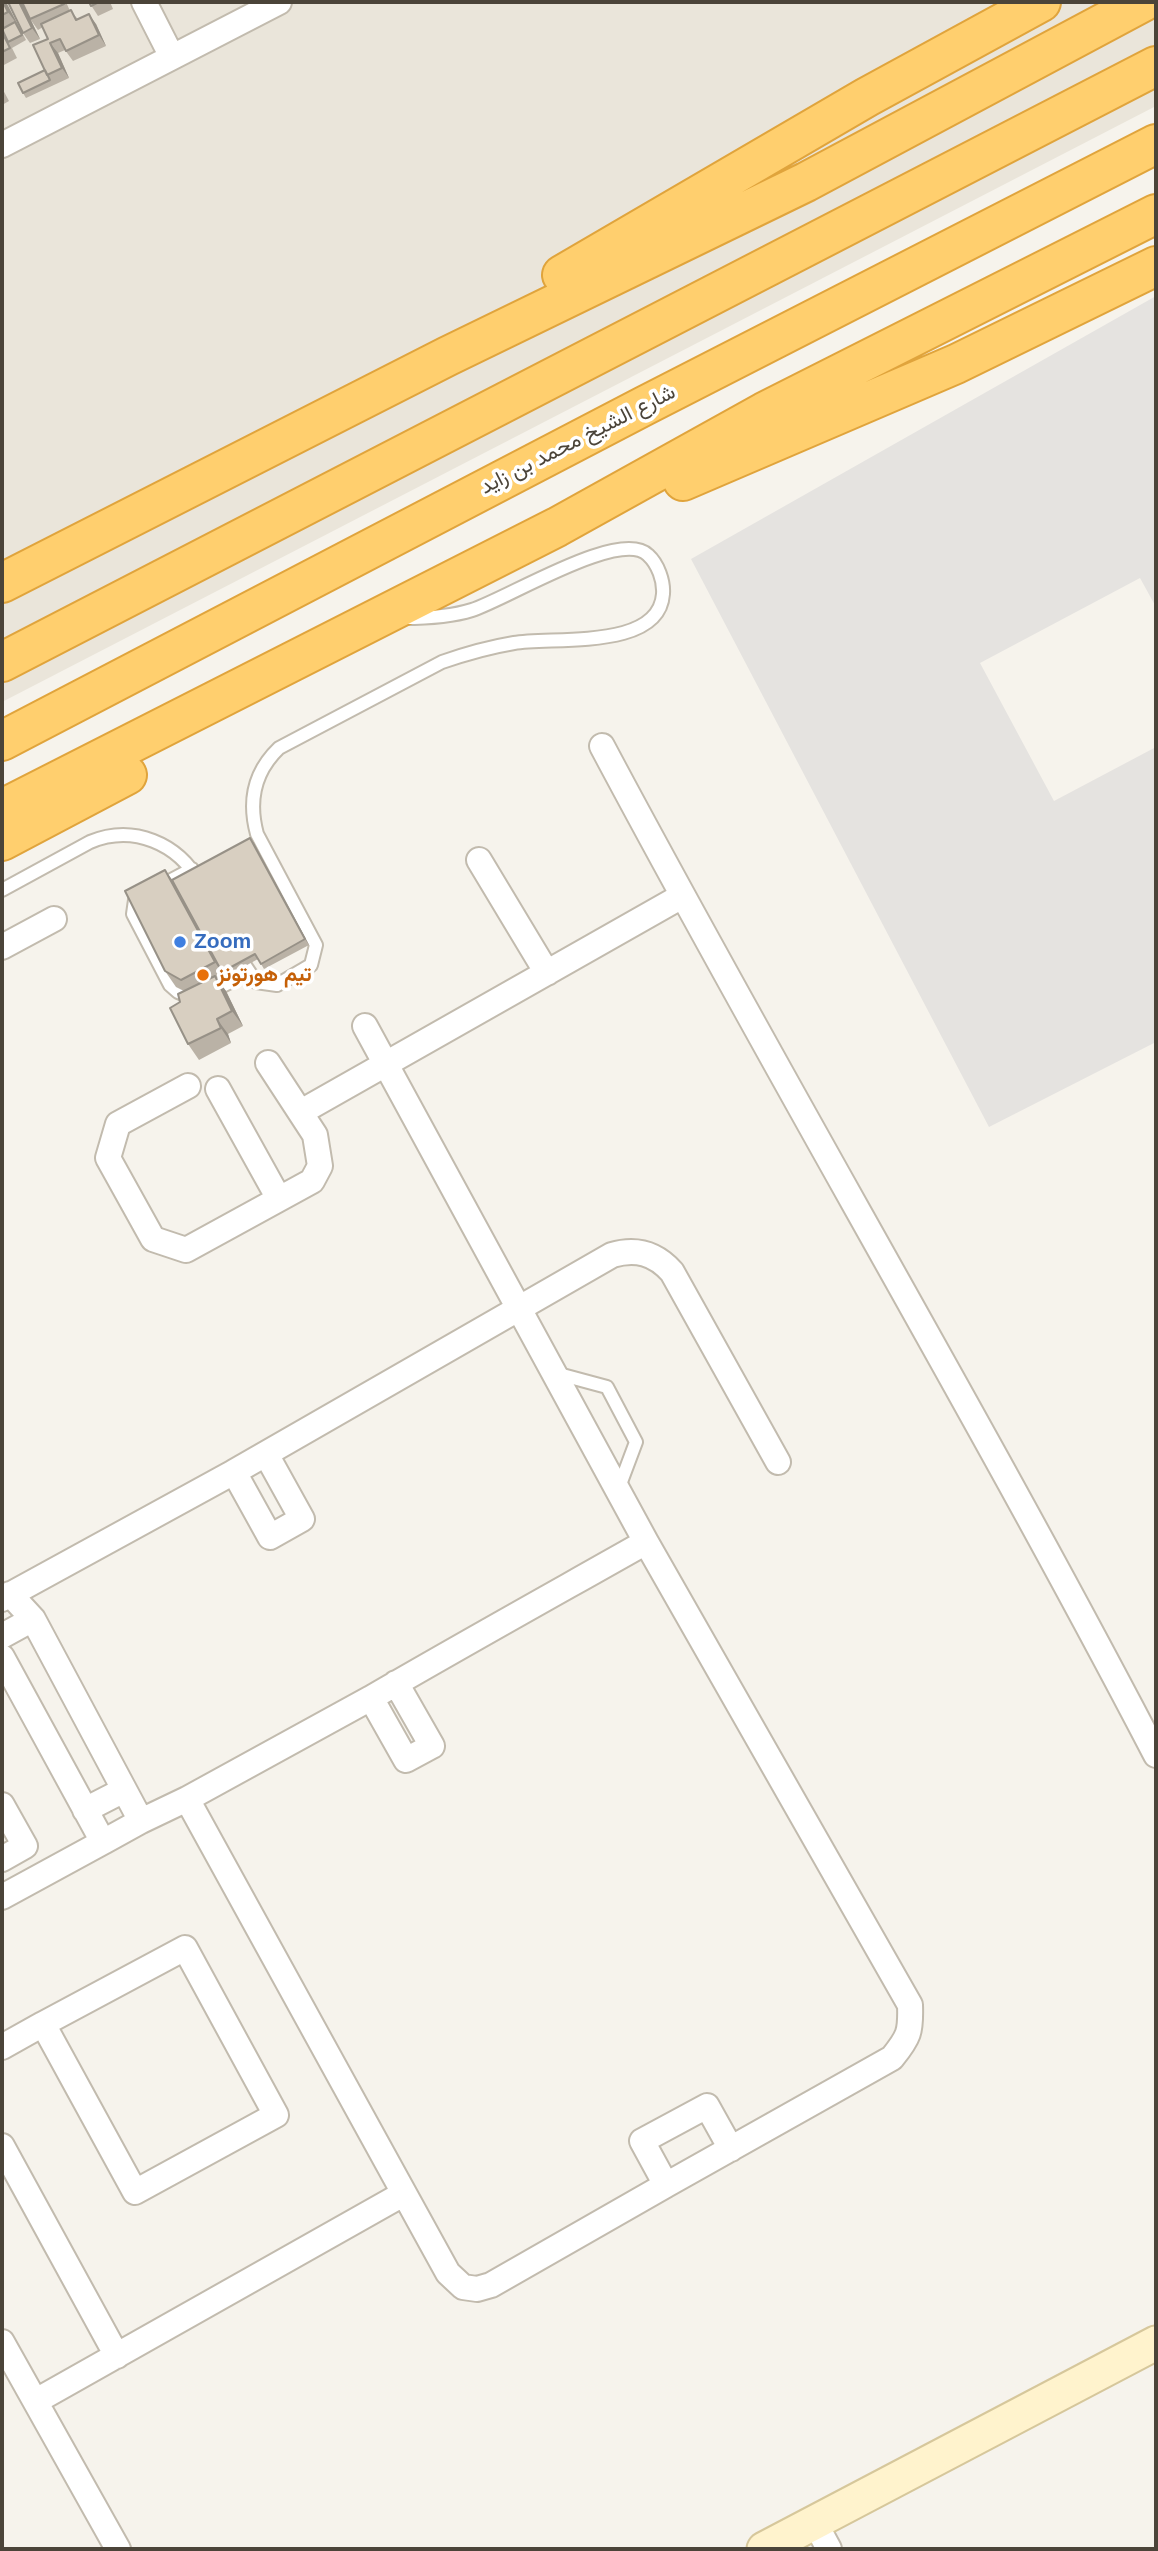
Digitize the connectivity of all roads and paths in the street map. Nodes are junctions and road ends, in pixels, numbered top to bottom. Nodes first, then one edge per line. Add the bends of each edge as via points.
1 (144, 2) edge
2 (279, 2) edge
3 (1041, 2) edge
4 (1143, 2) edge
5 (172, 57) junction
6 (1156, 66) edge
7 (1156, 144) edge
8 (2, 145) edge
9 (1155, 215) edge
10 (1156, 266) edge
11 (448, 356) junction
12 (557, 527) junction
13 (2, 583) edge
14 (380, 616) junction
15 (2, 662) edge
16 (264, 675) junction
17 (2, 741) edge
18 (602, 747) dead end
19 (2, 809) edge
20 (2, 841) edge
21 (479, 860) dead end
22 (192, 869) junction
23 (2, 890) edge
24 (204, 892) edge
25 (682, 896) junction
26 (54, 919) dead end
27 (229, 938) edge
28 (2, 947) edge
29 (248, 973) junction
30 (547, 974) junction
31 (365, 1026) dead end
32 (268, 1063) dead end
33 (386, 1064) junction
34 (188, 1086) dead end
35 (218, 1089) dead end
36 (301, 1112) junction
37 (279, 1199) junction
38 (520, 1309) junction
39 (555, 1373) junction
40 (266, 1454) junction
41 (778, 1462) dead end
42 (233, 1472) junction
43 (618, 1490) junction
44 (646, 1542) junction
45 (6, 1596) edge
46 (33, 1619) junction
47 (2, 1636) edge
48 (2, 1657) edge
49 (396, 1683) junction
50 (370, 1698) junction
51 (1156, 1755) edge
52 (124, 1790) junction
53 (187, 1798) junction
54 (2, 1805) edge
55 (85, 1810) junction
56 (141, 1821) junction
57 (103, 1842) junction
58 (2, 1858) edge
59 (2, 1896) edge
60 (43, 2024) junction
61 (2, 2047) edge
62 (2, 2146) edge
63 (731, 2149) junction
64 (666, 2185) junction
65 (402, 2194) junction
66 (2, 2342) edge
67 (1156, 2343) edge
68 (117, 2356) junction
69 (36, 2401) junction
70 (822, 2536) edge
71 (118, 2549) edge
72 (764, 2549) edge

1 - 5 street
2 - 5 street
3 - 11 highway via 867,97 548,283
4 - 11 highway via 806,182
5 - 8 street
6 - 15 highway
7 - 17 highway, شارع الشيخ محمد بن زايد
9 - 12 highway via 764,412
10 - 12 highway via 956,364 670,486
11 - 13 highway
12 - 14 highway
14 - 16 highway
14 - 29 lane via 426,618 472,610 609,550 637,548 651,558 662,585 658,610 632,631 584,640 514,643 466,654 442,662 279,748 258,776 252,799 254,823 316,945 315,955 311,965 277,985 256,982
16 - 19 highway
16 - 20 highway via 215,720 159,758
18 - 25 street
21 - 30 street
22 - 23 lane via 151,839 114,834 90,842
22 - 24 lane
22 - 29 lane via 135,900 133,908 170,985 199,999
25 - 30 street
25 - 51 street via 1079,1606
26 - 28 street
27 - 29 lane
30 - 33 street
31 - 33 street
32 - 36 street
33 - 36 street
33 - 38 street
34 - 37 street via 118,1124 108,1158 153,1240 186,1250
35 - 37 street
36 - 37 street via 315,1135 320,1166 312,1181
38 - 39 street
38 - 40 street
38 - 41 street via 612,1255 634,1251 655,1257 672,1272
39 - 43 street
39 - 43 lane via 607,1387 636,1442
40 - 42 street
40 - 42 street via 302,1519 270,1537
42 - 45 street
43 - 44 street
44 - 49 street
44 - 63 street via 910,2005 907,2040 892,2058
45 - 46 street
46 - 47 street
46 - 52 street
48 - 55 street
49 - 50 street
49 - 50 street via 432,1746 406,1760
50 - 53 street
52 - 55 street
52 - 56 street
53 - 56 street
53 - 65 street
54 - 58 street via 25,1846
55 - 57 street
56 - 57 street
57 - 59 street
60 - 60 street via 185,1948 276,2115 135,2192
60 - 61 street
62 - 68 street
63 - 64 street
63 - 64 street via 707,2106 642,2141
64 - 65 street via 477,2289 463,2287 448,2273
65 - 68 street
66 - 69 street
67 - 70 street
68 - 69 street
69 - 71 street
70 - 72 street

